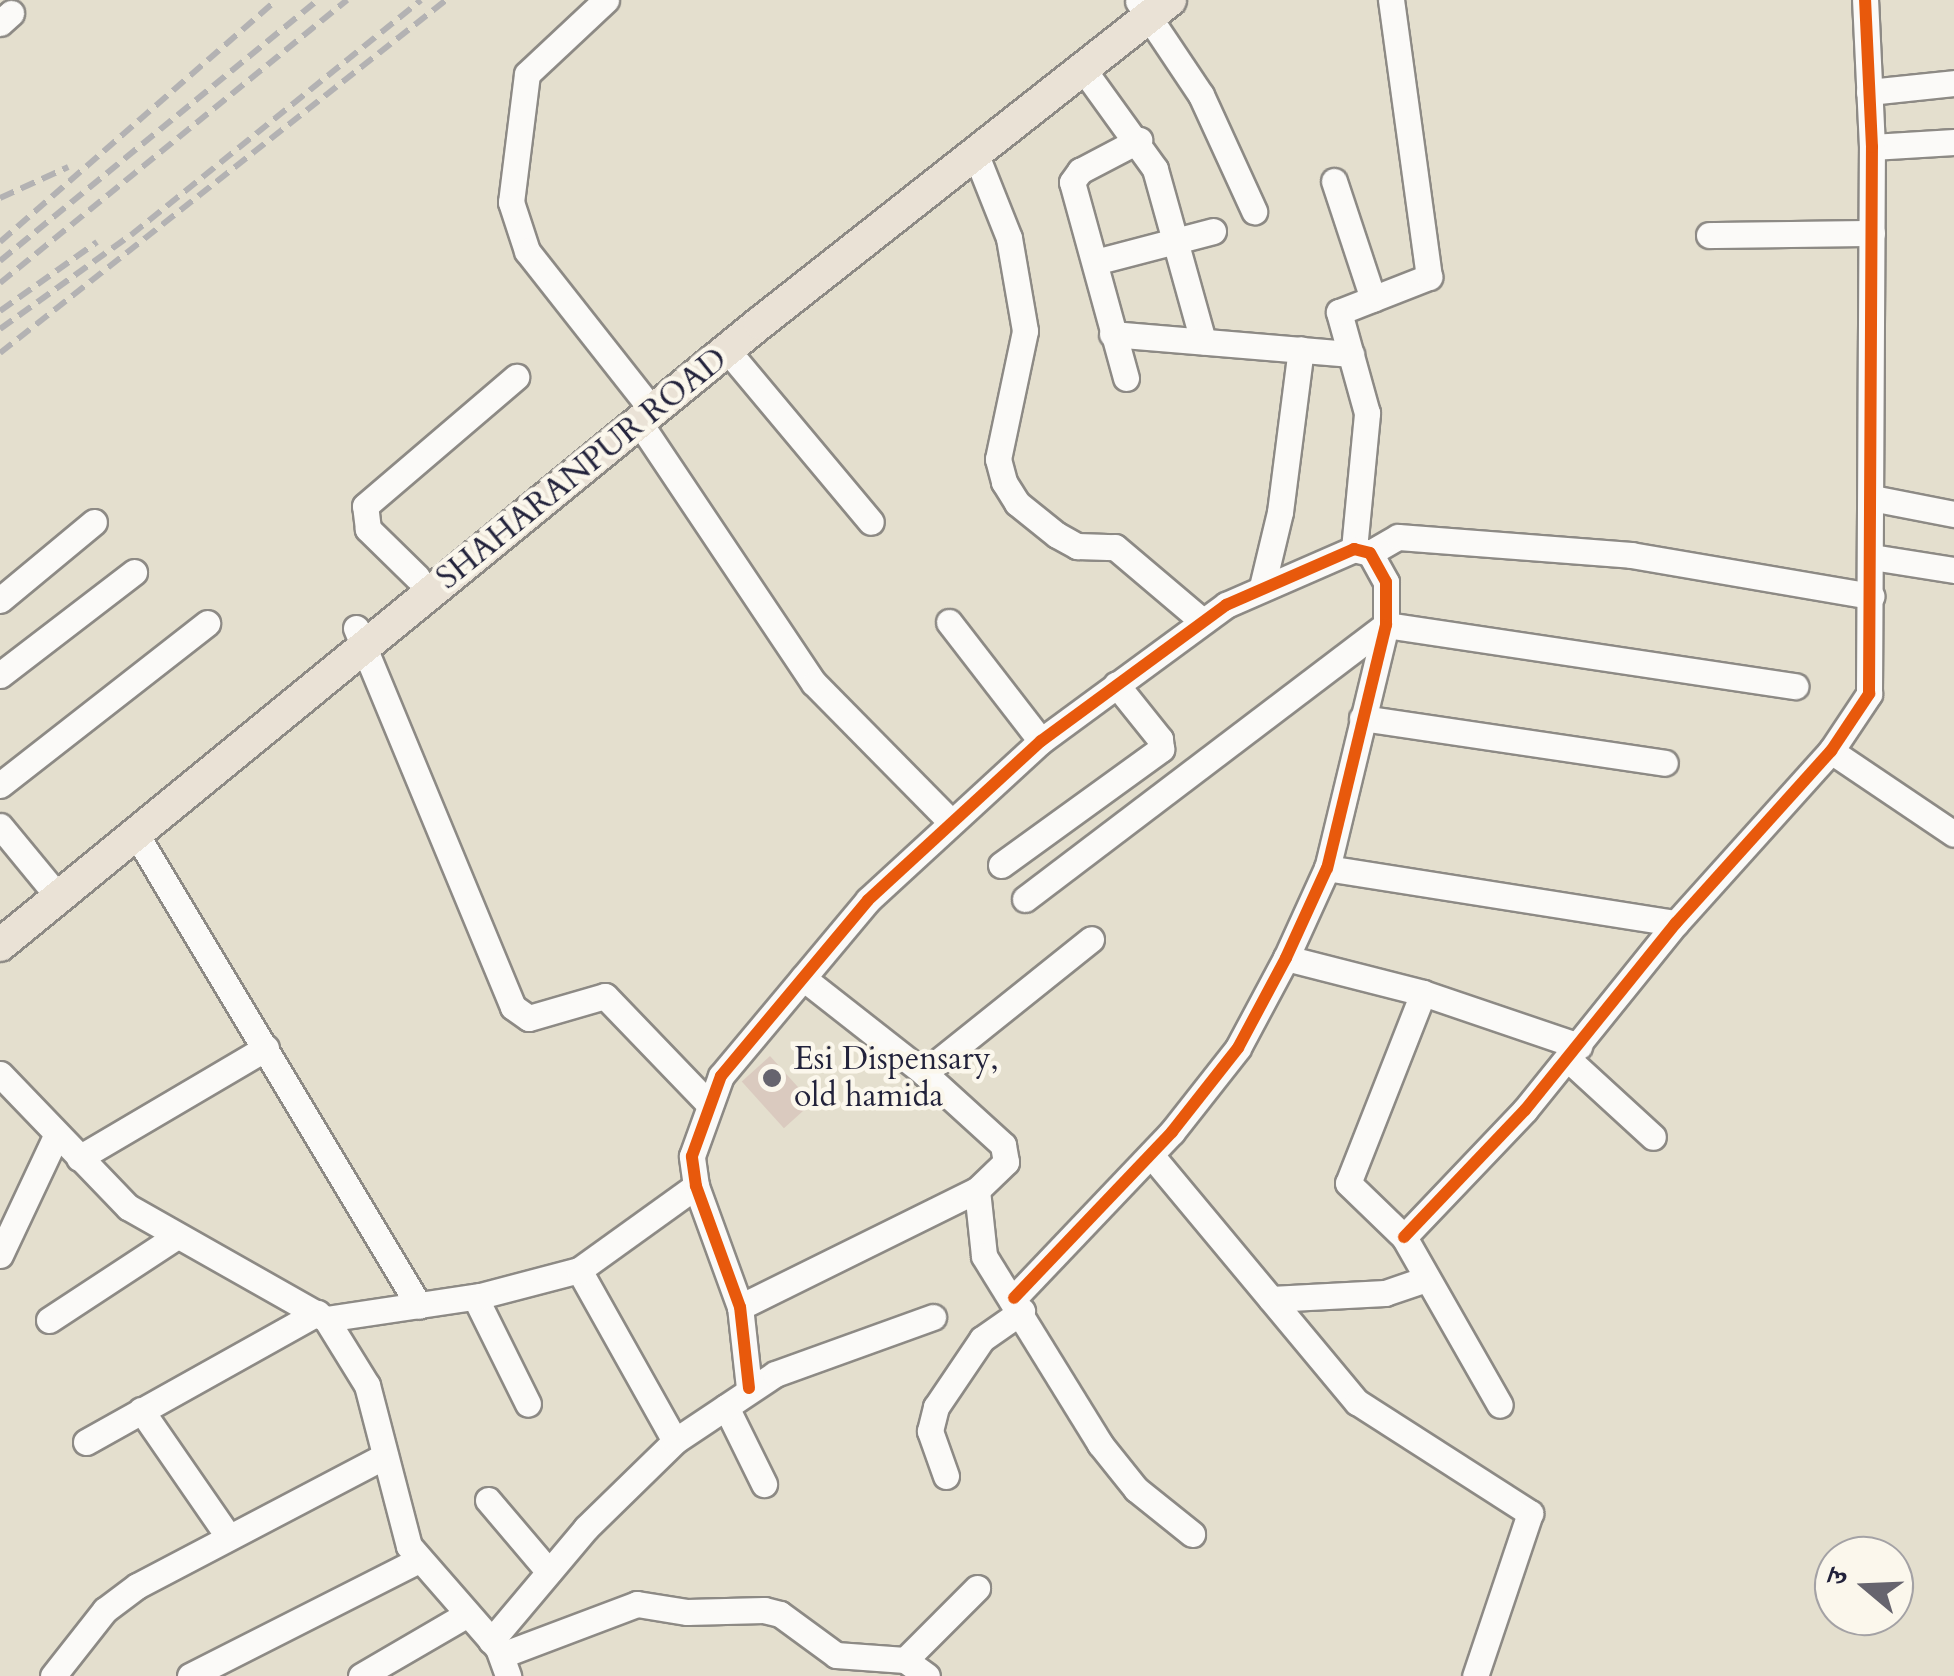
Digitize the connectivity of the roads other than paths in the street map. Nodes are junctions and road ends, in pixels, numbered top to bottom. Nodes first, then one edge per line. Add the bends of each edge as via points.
1 (606, 0) edge
2 (1392, 0) edge
3 (1864, 0) edge
4 (1149, 5) edge
5 (1083, 69) junction
6 (1954, 83) edge
7 (1869, 92) junction
8 (1139, 140) junction
9 (1954, 142) edge
10 (1872, 148) junction
11 (976, 156) junction
12 (1334, 181) dead end
13 (1254, 211) dead end
14 (1214, 231) dead end
15 (1872, 233) junction
16 (1709, 235) dead end
17 (1175, 241) junction
18 (1095, 262) junction
19 (1373, 299) junction
20 (1112, 334) junction
21 (1203, 341) junction
22 (1301, 349) junction
23 (727, 350) junction
24 (1351, 354) junction
25 (516, 377) dead end
26 (1126, 378) dead end
27 (645, 410) junction
28 (1872, 498) junction
29 (1954, 514) edge
30 (94, 522) dead end
31 (871, 522) dead end
32 (1362, 551) junction
33 (1872, 557) junction
34 (1954, 570) edge
35 (134, 572) dead end
36 (417, 578) junction
37 (1262, 587) junction
38 (1872, 596) junction
39 (0, 600) edge
40 (1201, 620) junction
41 (948, 622) dead end
42 (207, 623) dead end
43 (1386, 625) junction
44 (360, 638) junction
45 (0, 675) edge
46 (1116, 684) junction
47 (1795, 686) dead end
48 (1362, 718) junction
49 (1041, 740) junction
50 (1831, 751) junction
51 (1665, 763) dead end
52 (0, 785) edge
53 (949, 820) junction
54 (0, 826) edge
55 (136, 834) junction
56 (1954, 834) edge
57 (1001, 865) dead end
58 (1327, 868) junction
59 (48, 882) junction
60 (1026, 899) dead end
61 (0, 922) edge
62 (1676, 923) junction
63 (1091, 939) dead end
64 (0, 945) edge
65 (1286, 958) junction
66 (803, 978) junction
67 (1423, 993) junction
68 (266, 1048) junction
69 (1573, 1052) junction
70 (924, 1073) junction
71 (0, 1074) edge
72 (708, 1104) junction
73 (56, 1136) junction
74 (1653, 1137) dead end
75 (1151, 1155) junction
76 (80, 1158) junction
77 (696, 1186) junction
78 (976, 1190) junction
79 (1404, 1237) junction
80 (174, 1238) junction
81 (0, 1255) edge
82 (579, 1270) junction
83 (1426, 1279) junction
84 (474, 1297) junction
85 (1271, 1299) junction
86 (1018, 1304) junction
87 (420, 1306) junction
88 (740, 1306) junction
89 (322, 1316) junction
90 (933, 1316) dead end
91 (49, 1320) dead end
92 (749, 1388) junction
93 (528, 1404) dead end
94 (1500, 1405) dead end
95 (726, 1407) junction
96 (141, 1410) junction
97 (675, 1440) junction
98 (86, 1442) dead end
99 (385, 1456) junction
100 (946, 1476) dead end
101 (764, 1484) dead end
102 (488, 1500) dead end
103 (1192, 1534) dead end
104 (228, 1536) junction
105 (417, 1561) junction
106 (549, 1572) junction
107 (977, 1588) dead end
108 (464, 1616) junction
109 (500, 1657) edge
110 (907, 1668) edge
111 (54, 1676) edge
112 (190, 1676) edge
113 (361, 1676) edge
114 (1475, 1676) edge

1 - 27 street via 527,74 511,202 528,251
2 - 19 street via 1429,277
3 - 7 street
4 - 5 main road, SHAHARANPUR ROAD
4 - 13 street
4 - 27 main road, SHAHARANPUR ROAD
5 - 8 street
5 - 11 main road, SHAHARANPUR ROAD
6 - 7 street
7 - 10 street
8 - 17 street via 1156,169
8 - 18 street via 1073,179
9 - 10 street
10 - 15 street
11 - 23 main road, SHAHARANPUR ROAD
11 - 40 street via 1010,238 1025,331 998,459 1004,482 1017,503 1057,535 1078,546 1114,547
12 - 19 street
14 - 17 street
15 - 16 street
15 - 28 street
17 - 18 street
17 - 21 street
18 - 20 street
19 - 24 street via 1339,312
20 - 21 street
20 - 26 street
21 - 22 street
22 - 24 street
22 - 37 street via 1280,512
23 - 27 main road, SHAHARANPUR ROAD
23 - 31 street
24 - 32 street via 1368,433
25 - 36 street via 365,506 368,530
27 - 36 main road, SHAHARANPUR ROAD
27 - 44 main road, SHAHARANPUR ROAD
27 - 53 street via 814,683
28 - 29 street
28 - 33 street
30 - 39 street
32 - 37 street
32 - 38 street via 1398,536 1631,555
32 - 43 street via 1386,582
33 - 34 street
33 - 38 street
35 - 45 street
36 - 44 main road, SHAHARANPUR ROAD
37 - 40 street
38 - 50 street via 1869,694
40 - 46 street
41 - 49 street
42 - 52 street
43 - 47 street
43 - 48 street
43 - 60 street
44 - 55 main road, SHAHARANPUR ROAD
44 - 59 main road, SHAHARANPUR ROAD
44 - 72 street via 513,1007 528,1018 605,996
46 - 49 street
46 - 57 street via 1161,749
48 - 51 street
48 - 58 street
49 - 53 street
50 - 56 street
50 - 62 street
53 - 66 street via 868,900
54 - 59 street
55 - 64 main road, SHAHARANPUR ROAD
55 - 68 street
58 - 62 street
58 - 65 street
59 - 61 main road, SHAHARANPUR ROAD
62 - 69 street
63 - 70 street
65 - 67 street
65 - 75 street via 1238,1048
66 - 70 street
66 - 72 street via 721,1076
67 - 69 street
67 - 79 street via 1378,1118 1347,1179
68 - 76 street
68 - 87 street
69 - 74 street
69 - 79 street
70 - 78 street via 1008,1152 1003,1166
71 - 73 street
72 - 77 street via 692,1156
73 - 76 street
73 - 81 street
75 - 85 street
75 - 86 street
76 - 80 street via 128,1207
77 - 82 street
77 - 88 street
78 - 86 street via 984,1256
78 - 88 street
79 - 83 street
80 - 89 street
80 - 91 street
82 - 84 street
82 - 97 street
83 - 85 street via 1385,1293
83 - 94 street
84 - 87 street
84 - 93 street
85 - 114 street via 1366,1409 1530,1513
86 - 100 street via 982,1339 936,1407 930,1431
86 - 103 street via 1100,1444 1136,1489
87 - 89 street
88 - 92 street
89 - 96 street
89 - 99 street via 367,1385
90 - 92 street
92 - 95 street
95 - 97 street
95 - 101 street
96 - 98 street
96 - 104 street
97 - 106 street
99 - 104 street
99 - 105 street via 402,1529
102 - 106 street
104 - 111 street via 118,1599
105 - 108 street
105 - 112 street
106 - 109 street
107 - 110 street
108 - 109 street
108 - 113 street
109 - 110 street via 636,1604 687,1612 776,1612 836,1655

